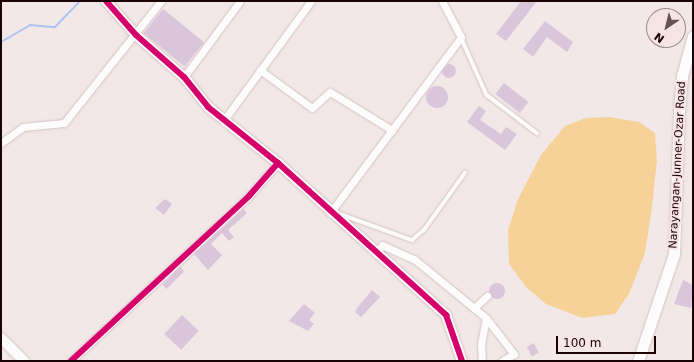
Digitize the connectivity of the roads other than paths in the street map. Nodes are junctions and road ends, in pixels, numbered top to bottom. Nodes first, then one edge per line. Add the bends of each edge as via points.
1 (106, 1) edge
2 (161, 1) edge
3 (240, 1) edge
4 (311, 1) edge
5 (442, 1) edge
6 (136, 35) junction
7 (693, 36) edge
8 (461, 37) junction
9 (260, 70) junction
10 (184, 77) junction
11 (224, 120) junction
12 (392, 130) junction
13 (537, 133) dead end
14 (1, 143) edge
15 (278, 163) junction
16 (465, 173) dead end
17 (330, 213) junction
18 (376, 254) junction
19 (487, 296) dead end
20 (474, 308) junction
21 (486, 318) junction
22 (1, 338) edge
23 (24, 361) edge
24 (71, 361) edge
25 (462, 361) edge
26 (482, 361) edge
27 (502, 361) edge
28 (638, 361) edge

1 - 6 street
2 - 6 street
3 - 10 street
4 - 9 street
5 - 8 street
6 - 10 street
6 - 14 street via 64,123 23,127
7 - 28 main road, Narayangan-Junner-Ozar Road via 682,76 679,110 674,254
8 - 12 street
8 - 13 lane via 487,95
9 - 11 street
9 - 12 street via 312,108 330,92
10 - 11 street via 195,94
11 - 15 street
12 - 17 street
15 - 17 street
15 - 24 street via 249,196
16 - 17 lane via 424,230 412,240
17 - 18 street
18 - 20 street via 382,245 414,259
18 - 25 street via 446,315
19 - 20 street
20 - 21 street
21 - 26 street via 481,344
21 - 27 street via 514,354
22 - 23 street

